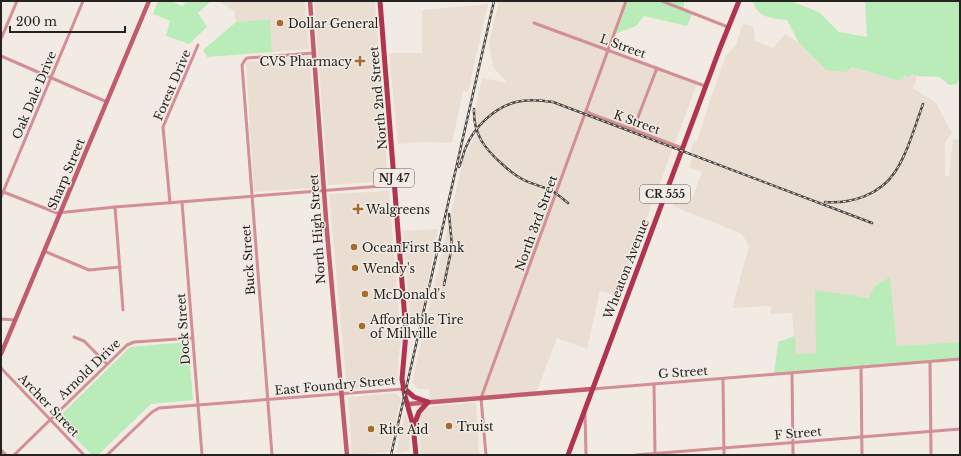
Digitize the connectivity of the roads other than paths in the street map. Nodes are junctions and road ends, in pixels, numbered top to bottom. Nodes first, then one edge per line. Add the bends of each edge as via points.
1 (17, 1) edge
2 (83, 1) edge
3 (149, 1) edge
4 (310, 1) edge
5 (380, 1) edge
6 (626, 1) edge
7 (662, 1) edge
8 (739, 1) edge
9 (534, 23) dead end
10 (728, 27) junction
11 (1, 39) edge
12 (198, 45) dead end
13 (608, 50) junction
14 (314, 53) junction
15 (1, 56) edge
16 (657, 68) junction
17 (51, 77) junction
18 (705, 86) junction
19 (107, 102) junction
20 (586, 111) junction
21 (633, 130) junction
22 (682, 148) junction
23 (394, 185) junction
24 (325, 190) junction
25 (2, 192) edge
26 (252, 196) junction
27 (1, 197) edge
28 (182, 202) junction
29 (170, 203) junction
30 (115, 207) junction
31 (60, 213) junction
32 (44, 251) junction
33 (120, 267) junction
34 (123, 310) dead end
35 (1, 319) edge
36 (15, 320) junction
37 (74, 337) dead end
38 (193, 338) junction
39 (1, 354) edge
40 (960, 359) edge
41 (930, 362) junction
42 (107, 364) junction
43 (861, 367) junction
44 (1, 368) edge
45 (792, 373) junction
46 (723, 379) junction
47 (654, 384) junction
48 (403, 389) junction
49 (592, 389) junction
50 (342, 394) junction
51 (481, 398) junction
52 (268, 400) junction
53 (428, 402) junction
54 (408, 404) junction
55 (198, 406) junction
56 (585, 409) junction
57 (50, 420) junction
58 (414, 427) junction
59 (960, 429) edge
60 (931, 431) junction
61 (862, 437) junction
62 (793, 442) junction
63 (724, 448) junction
64 (1, 450) edge
65 (655, 454) edge
66 (6, 455) edge
67 (14, 455) edge
68 (84, 455) edge
69 (107, 455) edge
70 (202, 455) edge
71 (272, 455) edge
72 (347, 455) edge
73 (416, 455) edge
74 (486, 455) edge
75 (568, 455) edge
76 (586, 455) edge
77 (636, 455) edge
78 (724, 455) edge
79 (793, 455) edge
80 (862, 455) edge
81 (931, 455) edge

1 - 11 street
2 - 17 street, Oak Dale Drive
3 - 19 street, Sharp Street
4 - 14 street, North High Street
5 - 23 main road, North 2nd Street / NJ 47
6 - 13 street, North 3rd Street
7 - 10 street
8 - 10 main road, Wheaton Avenue / CR 555
9 - 13 street, L Street
10 - 18 main road, Wheaton Avenue / CR 555
12 - 29 street, Forest Drive via 163,127
13 - 16 street, L Street
13 - 20 street, North 3rd Street
14 - 24 street, North High Street
14 - 26 street, Buck Street via 248,58 243,63
15 - 17 street
16 - 18 street, L Street
16 - 21 street
17 - 19 street
17 - 25 street, Oak Dale Drive
18 - 22 main road, Wheaton Avenue / CR 555
19 - 31 street, Sharp Street
20 - 21 street, K Street
20 - 51 street, North 3rd Street
21 - 22 street, K Street
22 - 49 main road, Wheaton Avenue / CR 555
23 - 24 street
23 - 48 main road, North 2nd Street / NJ 47 via 406,333 402,368
24 - 26 street
24 - 50 street, North High Street
25 - 27 street, Oak Dale Drive
25 - 31 street via 54,213
26 - 28 street
26 - 52 street, Buck Street
28 - 29 street
28 - 38 street, Dock Street
29 - 30 street
30 - 31 street
30 - 33 street
31 - 32 street, Sharp Street
32 - 33 street via 89,270
32 - 36 street, Sharp Street
33 - 34 street
35 - 36 street
36 - 39 street, Sharp Street
37 - 42 street via 84,341
38 - 42 street, Arnold Drive via 130,343
38 - 55 street, Dock Street
40 - 41 street, G Street
41 - 43 street, G Street
41 - 60 street
42 - 57 street, Arnold Drive
43 - 45 street, G Street
43 - 61 street
44 - 57 street, Archer Street
45 - 46 street, G Street
45 - 62 street
46 - 47 street, G Street
46 - 63 street
47 - 49 street, G Street
47 - 65 street
48 - 50 street, East Foundry Street
48 - 53 main road via 414,398
48 - 54 main road, North 2nd Street / NJ 47
49 - 51 street, G Street
49 - 56 main road, Wheaton Avenue / CR 555
50 - 52 street, East Foundry Street
50 - 72 street, North High Street
51 - 53 street, G Street
51 - 74 street, North 3rd Street
52 - 55 street, East Foundry Street
52 - 71 street, Buck Street
53 - 54 street, G Street
53 - 58 main road via 419,412
54 - 58 main road, North 2nd Street / NJ 47
55 - 69 street, East Foundry Street via 153,410
55 - 70 street, Dock Street
56 - 75 main road, Wheaton Avenue / CR 555
56 - 76 street
57 - 67 street, Arnold Drive
57 - 68 street, Archer Street
58 - 73 main road, North 2nd Street / NJ 47
59 - 60 street, F Street
60 - 61 street, F Street
60 - 81 street
61 - 62 street, F Street
61 - 80 street
62 - 63 street, F Street
62 - 79 street
63 - 65 street, F Street
63 - 78 street
64 - 66 street
65 - 77 street, F Street

